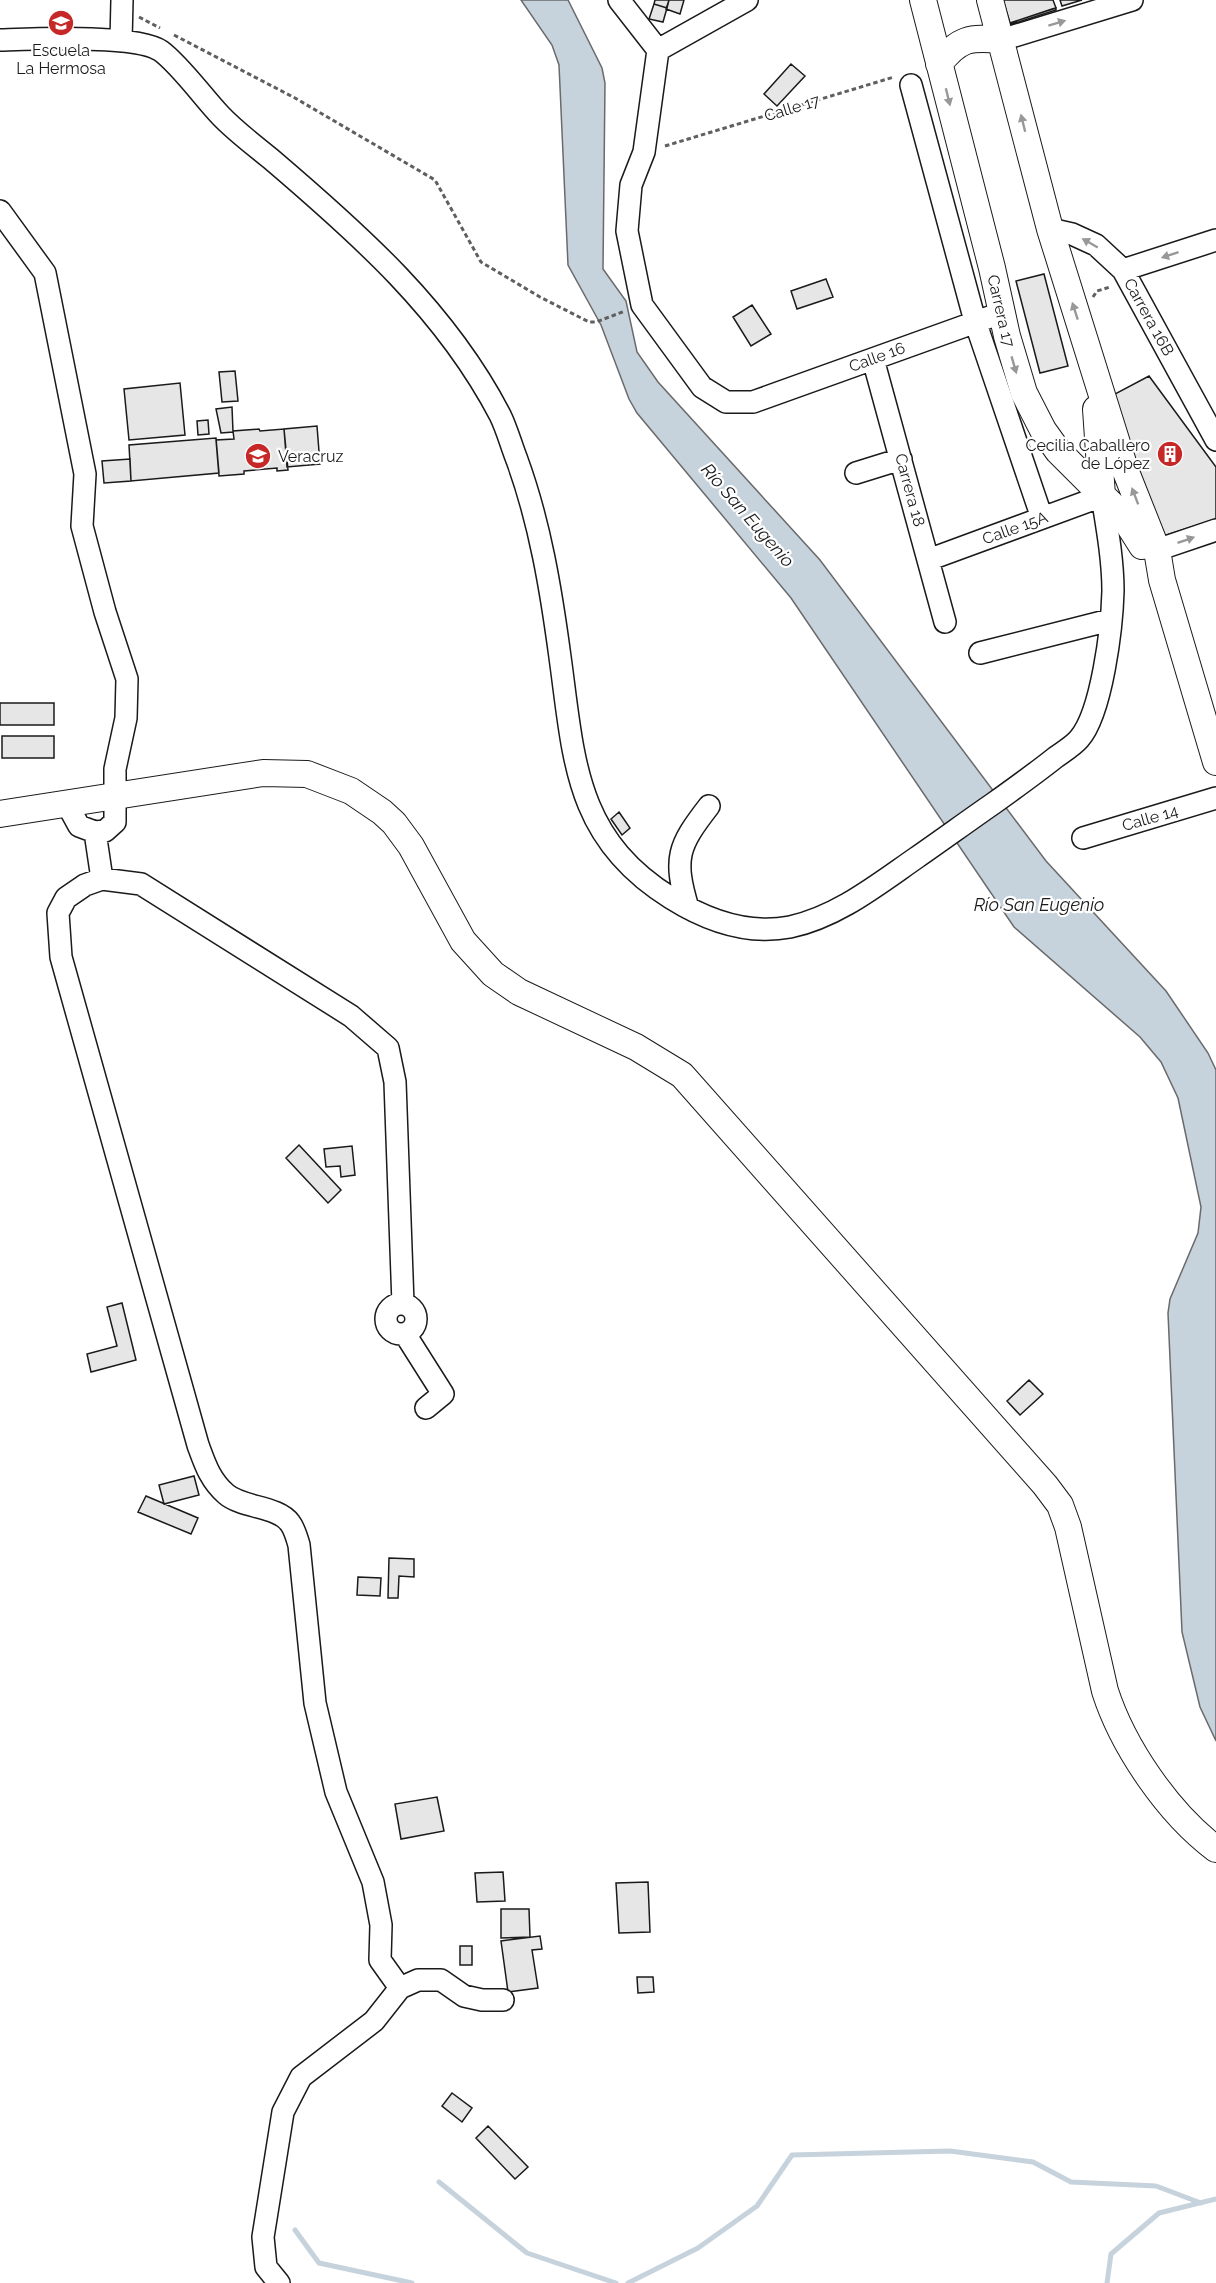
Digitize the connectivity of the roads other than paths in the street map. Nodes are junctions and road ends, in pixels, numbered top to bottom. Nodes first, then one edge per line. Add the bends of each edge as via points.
1 (619, 0) edge
2 (747, 0) edge
3 (923, 0) edge
4 (990, 0) edge
5 (1132, 0) edge
6 (122, 4) edge
7 (0, 40) edge
8 (1001, 40) junction
9 (121, 41) junction
10 (658, 50) junction
11 (939, 64) junction
12 (903, 81) road end
13 (0, 212) edge
14 (1050, 229) junction
15 (1216, 240) edge
16 (1123, 270) junction
17 (1001, 313) junction
18 (975, 321) junction
19 (873, 359) junction
20 (1093, 366) junction
21 (1216, 440) edge
22 (902, 459) junction
23 (856, 473) dead end
24 (1102, 496) junction
25 (1042, 518) junction
26 (1216, 530) edge
27 (1156, 550) junction
28 (928, 560) junction
29 (1162, 580) junction
30 (1110, 620) junction
31 (945, 622) dead end
32 (980, 653) dead end
33 (1216, 762) edge
34 (115, 796) junction
35 (1216, 798) edge
36 (67, 804) junction
37 (709, 806) dead end
38 (0, 814) edge
39 (95, 832) junction
40 (1083, 838) dead end
41 (102, 879) junction
42 (688, 908) junction
43 (426, 1408) dead end
44 (1216, 1849) edge
45 (400, 1988) junction
46 (503, 2000) dead end
47 (279, 2283) edge

1 - 10 street
2 - 10 street
3 - 11 main road, Carrera 17
4 - 8 main road, Carrera 17
8 -> 5 street
6 - 9 street
7 - 9 street
8 - 11 main road via 966,40 951,48
14 -> 8 main road, Carrera 17
9 - 42 street via 159,49 223,119 374,250 439,320 462,352 501,418 529,494 548,577 571,748 581,786 601,830 621,859 657,890
10 - 19 street, Calle 16 via 644,152 631,185 627,231 642,305 702,387 726,402 753,402
11 -> 17 main road, Carrera 17
12 - 18 street
13 - 34 street via 45,273 85,474 82,526 127,679
16 -> 14 street, Carrera 16B via 1096,245
20 -> 14 main road, Carrera 17
15 -> 16 street
16 - 21 street, Carrera 16B
17 - 18 street, Calle 16
17 -> 24 main road, Carrera 17 via 1015,370 1033,413 1063,458
18 - 19 street, Calle 16
18 - 25 street
19 - 22 street, Carrera 18
20 - 24 main road
27 -> 20 main road, Carrera 17 via 1126,472
22 - 23 street
22 - 28 street, Carrera 18
24 - 25 street, Calle 15A
24 - 29 main road, Carrera 17 via 1123,516
24 - 30 street via 1113,592
25 - 28 street, Calle 15A
27 -> 26 street
27 - 29 main road, Carrera 17
28 - 31 street, Carrera 18
29 - 33 main road, Carrera 17
30 - 32 street
30 - 42 street via 1096,702 1078,739 1041,770 889,877 832,913 787,927 744,927 716,921
34 - 36 main road
34 - 39 street via 115,822 105,831
34 - 44 main road via 263,773 307,774 351,791 394,823 411,846 463,941 493,974 519,992 636,1047 682,1075 1060,1505 1113,1716 1149,1776 1174,1808
35 - 40 street, Calle 14
36 - 38 main road
36 - 39 street via 79,826
37 - 42 street via 687,834 679,864
39 - 41 street
41 - 43 street via 141,884 351,1016 388,1048 395,1082 403,1304 413,1310 416,1322 405,1334 442,1394
41 - 45 street via 66,898 58,914 61,957 210,1477 227,1496 290,1522 299,1545 315,1703 336,1792 373,1882 381,1925 380,1960
45 - 46 street via 418,1980 441,1980 464,1996
45 - 47 street via 374,2021 301,2077 283,2112 263,2237 266,2267

